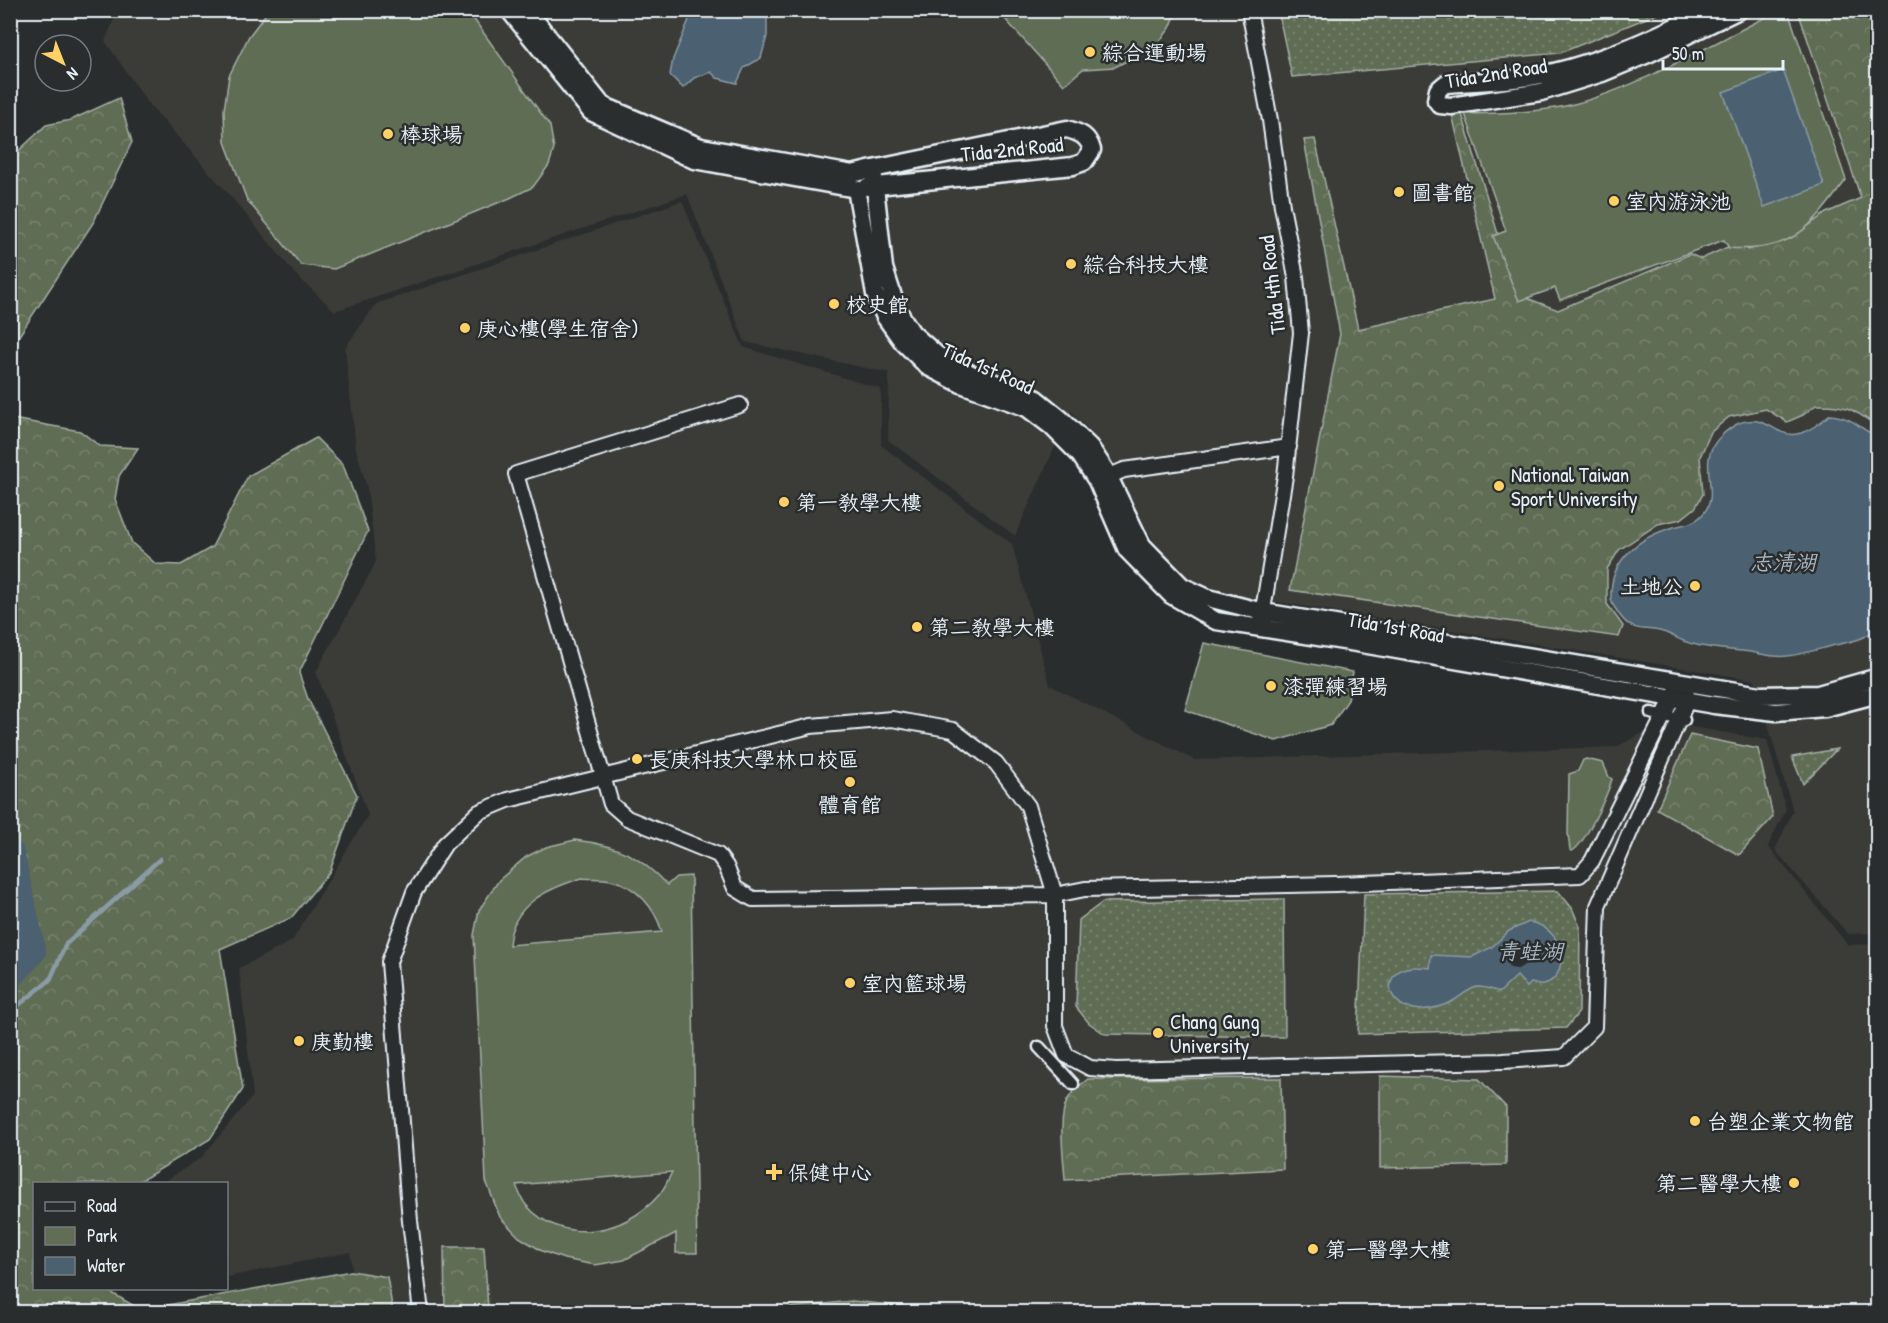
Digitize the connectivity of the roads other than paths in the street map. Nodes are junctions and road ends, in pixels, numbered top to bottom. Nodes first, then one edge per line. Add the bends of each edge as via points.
1 (509, 10) edge
2 (527, 10) edge
3 (1249, 10) edge
4 (1709, 10) edge
5 (1739, 10) edge
6 (874, 177) junction
7 (854, 181) junction
8 (740, 405) dead end
9 (1289, 447) junction
10 (1102, 479) junction
11 (1261, 620) junction
12 (1878, 676) edge
13 (1682, 682) junction
14 (1878, 694) edge
15 (1680, 698) junction
16 (1650, 713) dead end
17 (1684, 720) dead end
18 (604, 777) junction
19 (1055, 895) junction
20 (1039, 1047) dead end
21 (1072, 1084) dead end
22 (421, 1312) edge

1 - 7 street via 591,112 694,160
2 - 7 street via 602,105 700,147
3 - 9 street, Tida 4th Road via 1296,277 1300,333
4 - 5 street, Tida 2nd Road via 1611,55 1549,74 1445,84 1438,90 1436,100 1440,105 1451,106 1540,92 1621,65
6 - 6 street, Tida 2nd Road via 1073,166 1084,162 1092,150 1089,139 1067,129
6 - 7 street, Tida 2nd Road
6 - 10 street, Tida 1st Road via 884,268 897,309 912,333 933,353 971,374 1035,398 1090,447
7 - 10 street, Tida 1st Road via 875,294 902,341 928,367 961,384 1027,408 1052,427
8 - 18 street via 516,474
9 - 10 street via 1147,466
9 - 11 street, Tida 4th Road
10 - 11 street, Tida 1st Road via 1142,545 1182,586
11 - 13 street, Tida 1st Road
11 - 15 street, Tida 1st Road
12 - 13 street, Tida 1st Road via 1818,694 1760,695
13 - 15 street
14 - 15 street, Tida 1st Road via 1825,708 1776,712
15 - 19 street via 1592,861 1580,875 1085,889
15 - 19 street via 1598,906 1594,1027 1564,1057 1090,1068 1066,1055 1054,1026
16 - 17 street
18 - 19 street via 611,804 627,818 718,855 735,888 753,899
18 - 19 street via 811,726 892,719 953,730 996,763 1028,806
18 - 22 street via 508,800 479,812 445,844 414,892 389,962
20 - 21 street

